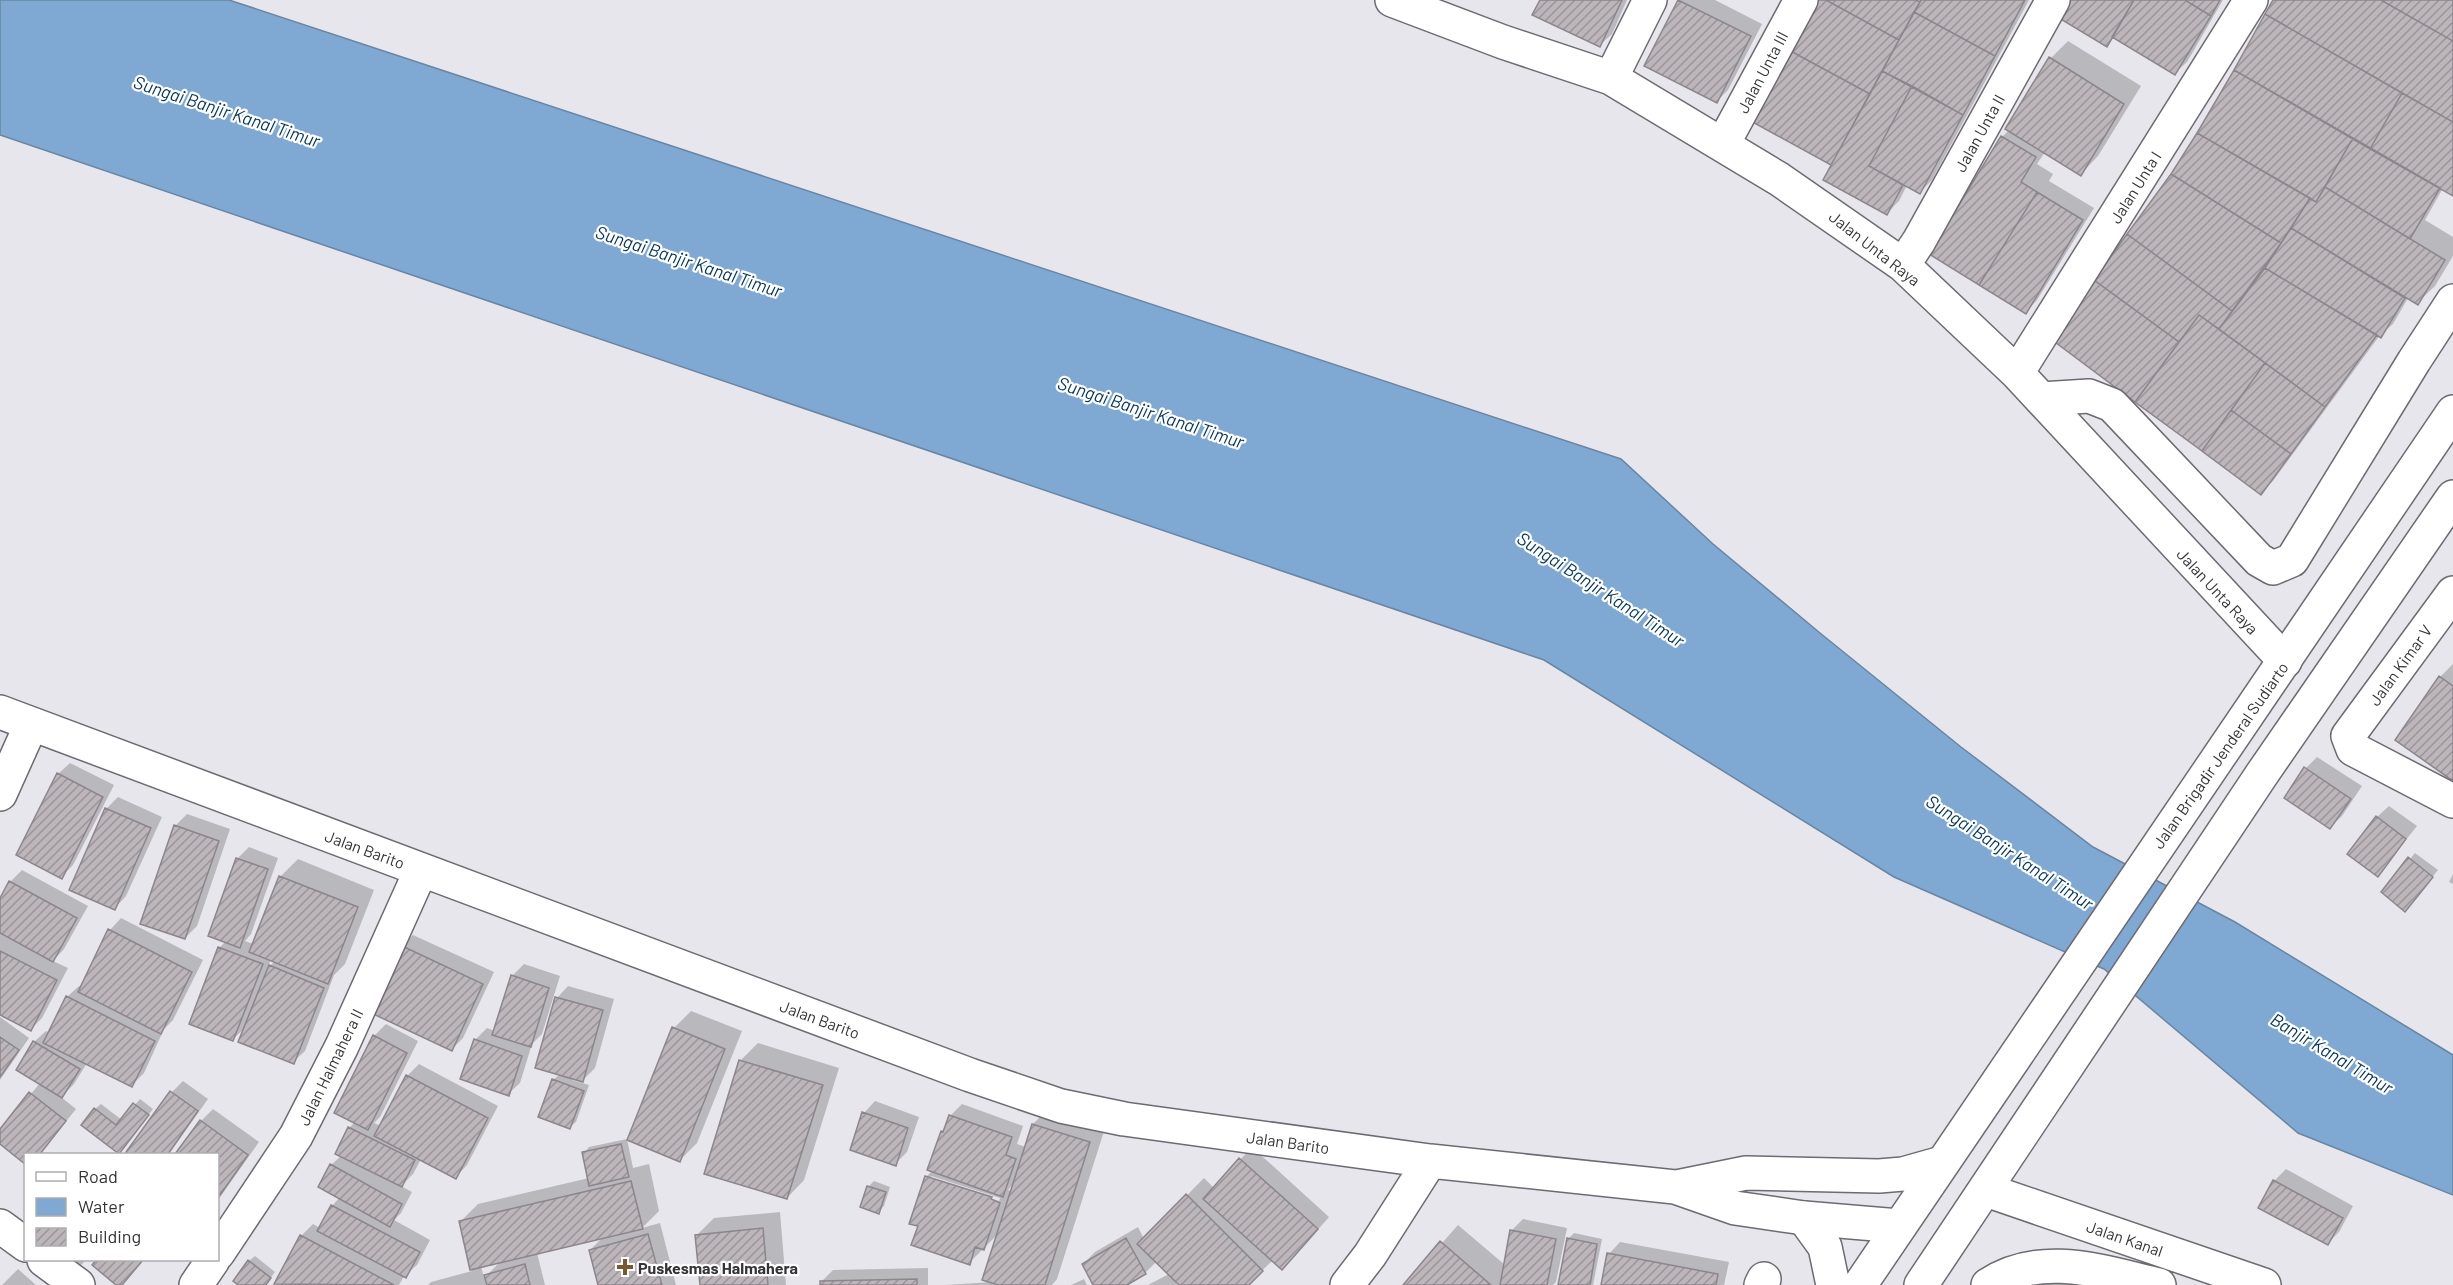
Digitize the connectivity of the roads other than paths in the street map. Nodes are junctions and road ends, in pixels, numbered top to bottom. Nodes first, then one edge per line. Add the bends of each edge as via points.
1 (1392, 0) edge
2 (1650, 0) edge
3 (1801, 0) edge
4 (2053, 0) edge
5 (2251, 0) edge
6 (1611, 78) junction
7 (1723, 144) junction
8 (1903, 265) junction
9 (2453, 301) edge
10 (2018, 373) junction
11 (2042, 399) junction
12 (2453, 412) edge
13 (2453, 497) edge
14 (2453, 593) edge
15 (2285, 662) junction
16 (0, 712) edge
17 (31, 724) junction
18 (0, 794) edge
19 (2453, 801) edge
20 (421, 870) junction
21 (1430, 1161) junction
22 (1942, 1163) junction
23 (1675, 1187) junction
24 (1986, 1190) junction
25 (1804, 1218) junction
26 (0, 1226) edge
27 (1899, 1226) junction
28 (24, 1244) edge
29 (219, 1252) edge
30 (45, 1261) edge
31 (212, 1261) edge
32 (78, 1285) edge
33 (196, 1285) edge
34 (1347, 1285) edge
35 (1833, 1285) edge
36 (1860, 1285) edge
37 (1921, 1285) edge
38 (1988, 1285) edge
39 (2159, 1285) edge
40 (2264, 1285) edge

1 - 6 street, Jalan Unta Raya
2 - 6 street
3 - 7 street, Jalan Unta III
4 - 8 street, Jalan Unta II
5 - 10 street, Jalan Unta I
6 - 7 street, Jalan Unta Raya
7 - 8 street, Jalan Unta Raya
8 - 10 street, Jalan Unta Raya
9 - 11 street via 2292,560 2273,568 2259,560 2112,405 2089,396
10 - 11 street, Jalan Unta Raya
11 - 15 street, Jalan Unta Raya
12 - 15 street, Jalan Brigadir Jenderal Sudiarto
13 - 24 street via 2262,774
14 - 19 street, Jalan Kimar V via 2348,736 2352,749
15 - 22 street, Jalan Brigadir Jenderal Sudiarto
16 - 17 street, Jalan Barito
17 - 18 street
17 - 20 street, Jalan Barito
20 - 21 street, Jalan Barito via 1061,1106 1124,1119
20 - 29 street, Jalan Halmahera II via 342,1046 296,1136
21 - 23 street, Jalan Barito
21 - 34 street
22 - 23 street via 1879,1176 1746,1173
22 - 27 street, Jalan Brigadir Jenderal Sudiarto
23 - 25 street via 1735,1208
24 - 37 street
24 - 40 street, Jalan Kanal
25 - 27 street
25 - 35 street via 1825,1247
26 - 28 street
27 - 36 street, Jalan Brigadir Jenderal Sudiarto
30 - 32 street
31 - 33 street
38 - 39 street via 2019,1270 2047,1265 2077,1266

